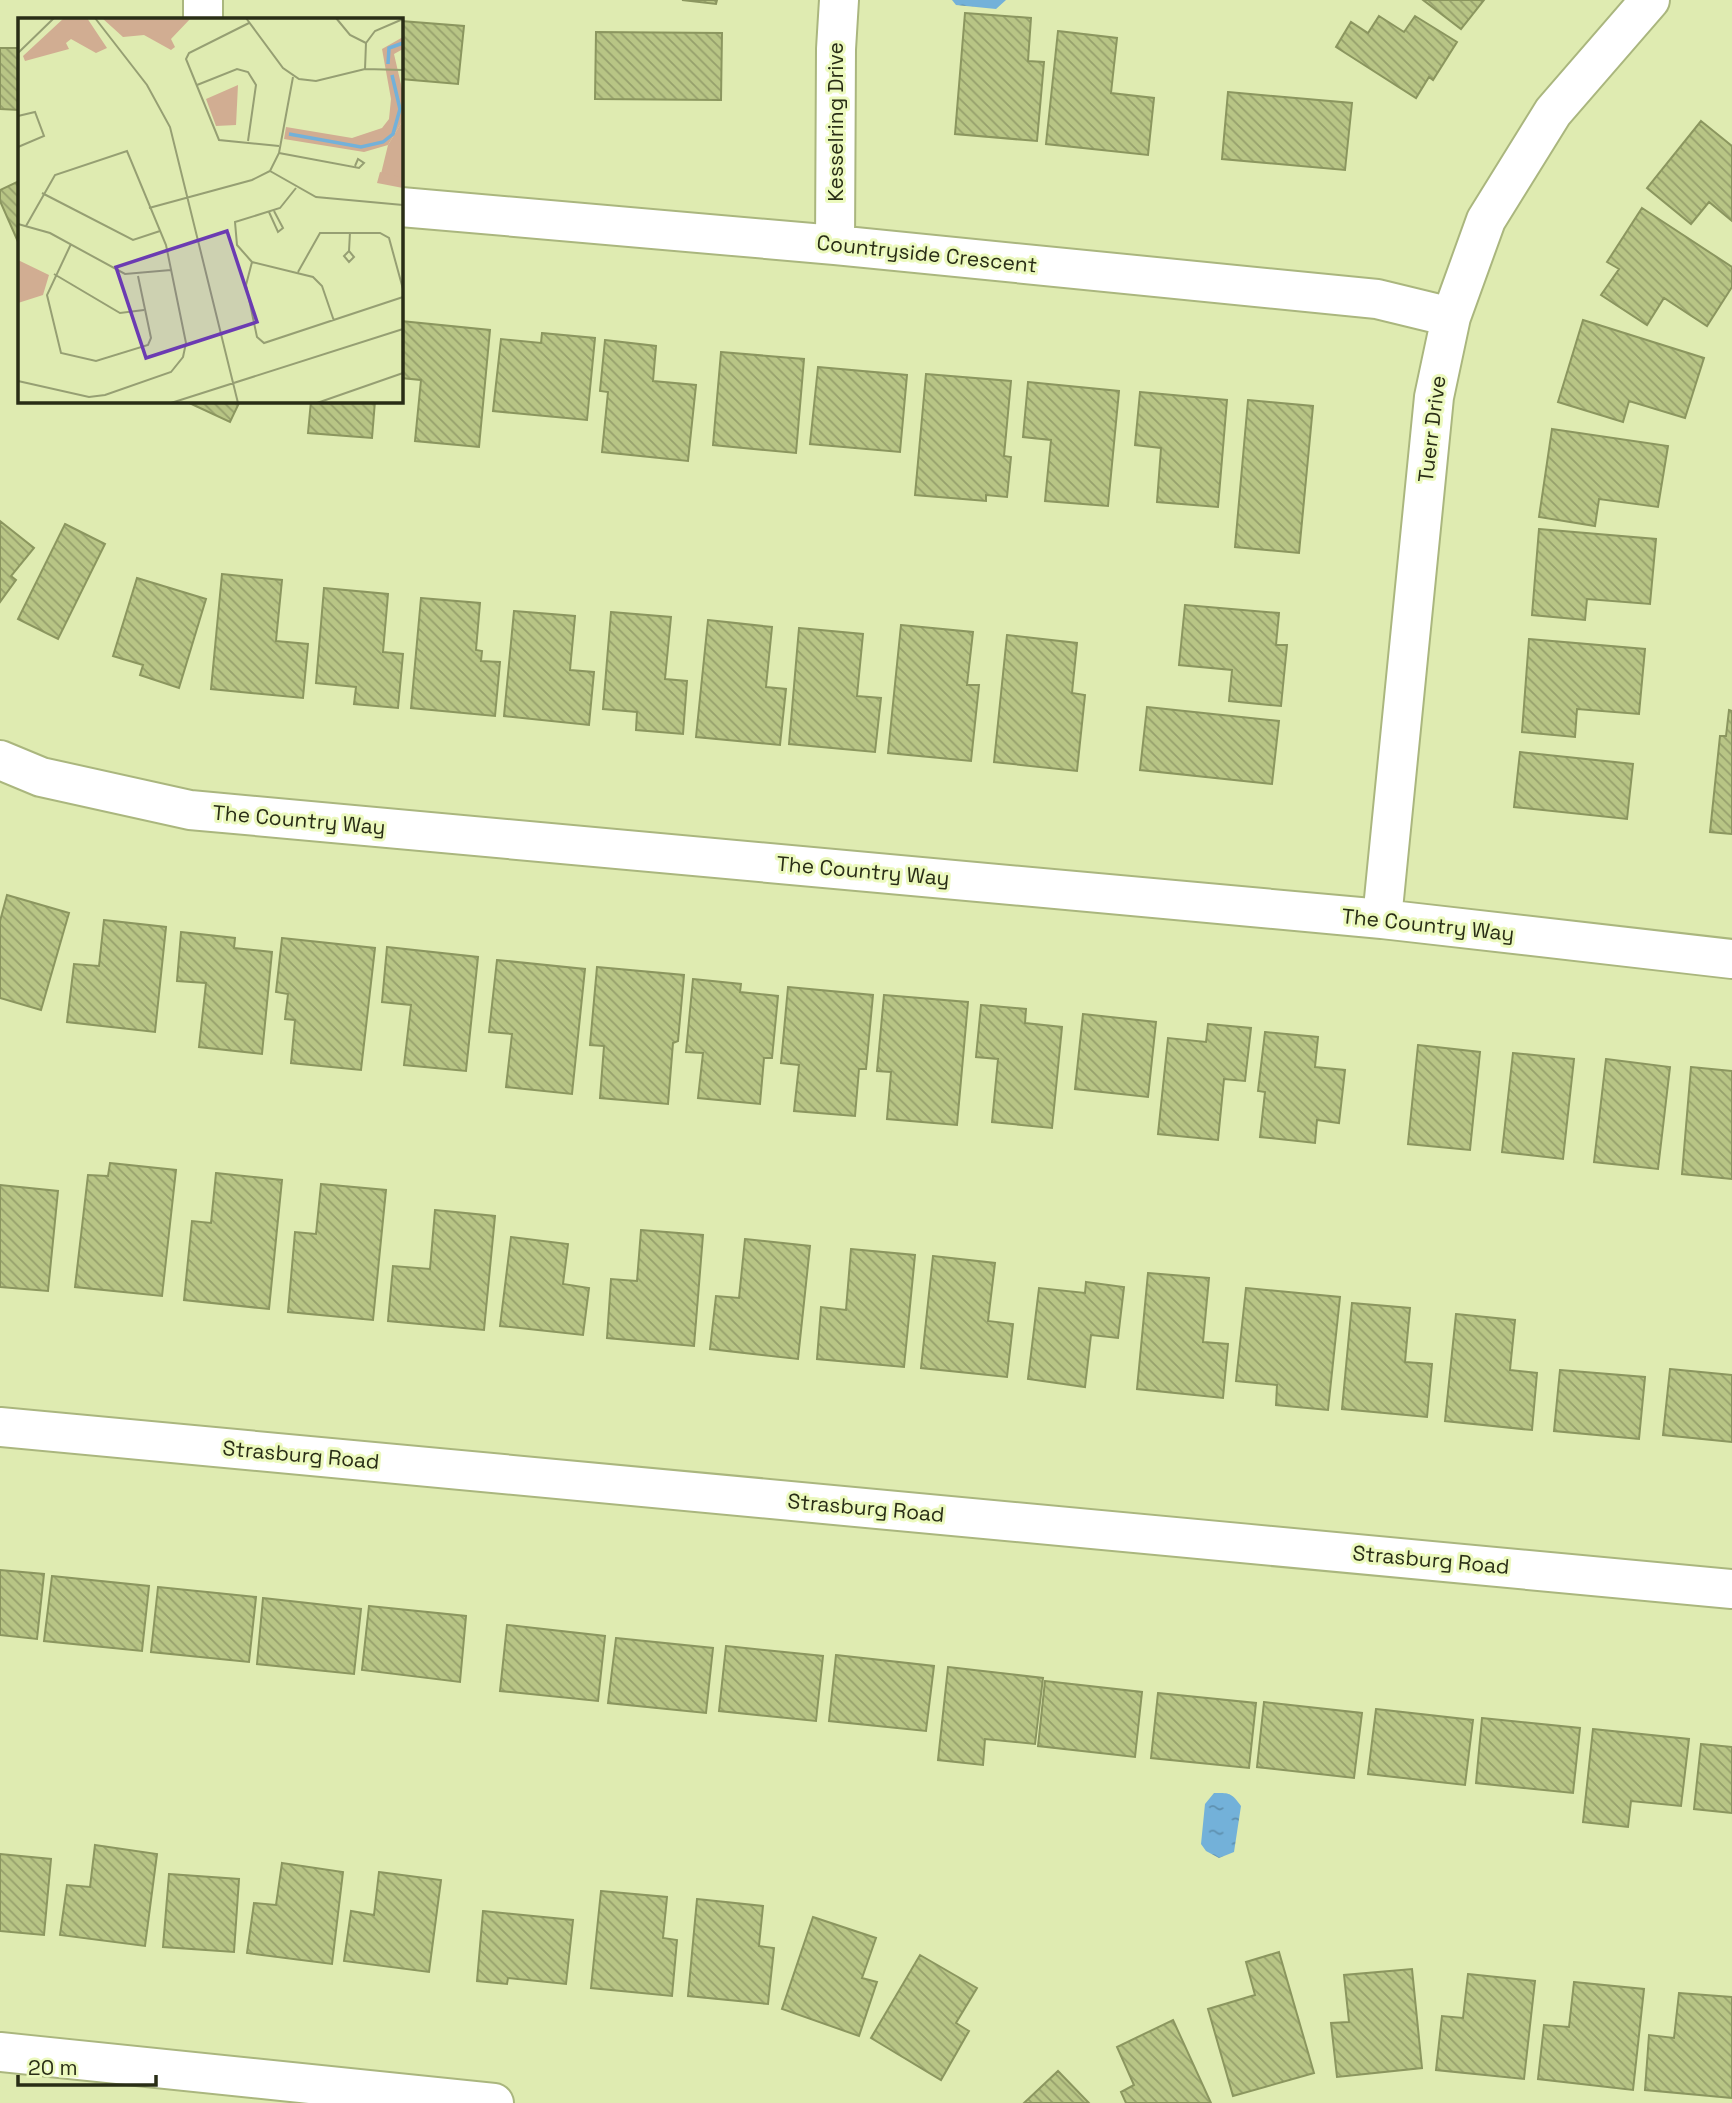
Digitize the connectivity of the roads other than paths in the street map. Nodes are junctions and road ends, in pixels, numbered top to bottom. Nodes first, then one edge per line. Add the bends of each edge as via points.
1 (203, 0) edge
2 (839, 0) edge
3 (1650, 0) edge
4 (203, 18) edge
5 (402, 208) edge
6 (835, 245) junction
7 (1451, 317) junction
8 (0, 760) edge
9 (1382, 919) junction
10 (1732, 959) edge
11 (0, 1427) edge
12 (1732, 1589) edge
13 (0, 2052) edge
14 (495, 2103) edge

1 - 4 street
2 - 6 street, Kesselring Drive
3 - 7 street, Tuerr Drive via 1553,112 1486,220
5 - 6 street, Countryside Crescent
6 - 7 street, Countryside Crescent via 1377,299
7 - 9 street, Tuerr Drive via 1434,397
8 - 9 street, The Country Way via 41,777 190,810
9 - 10 street, The Country Way
11 - 12 street, Strasburg Road
13 - 14 street

